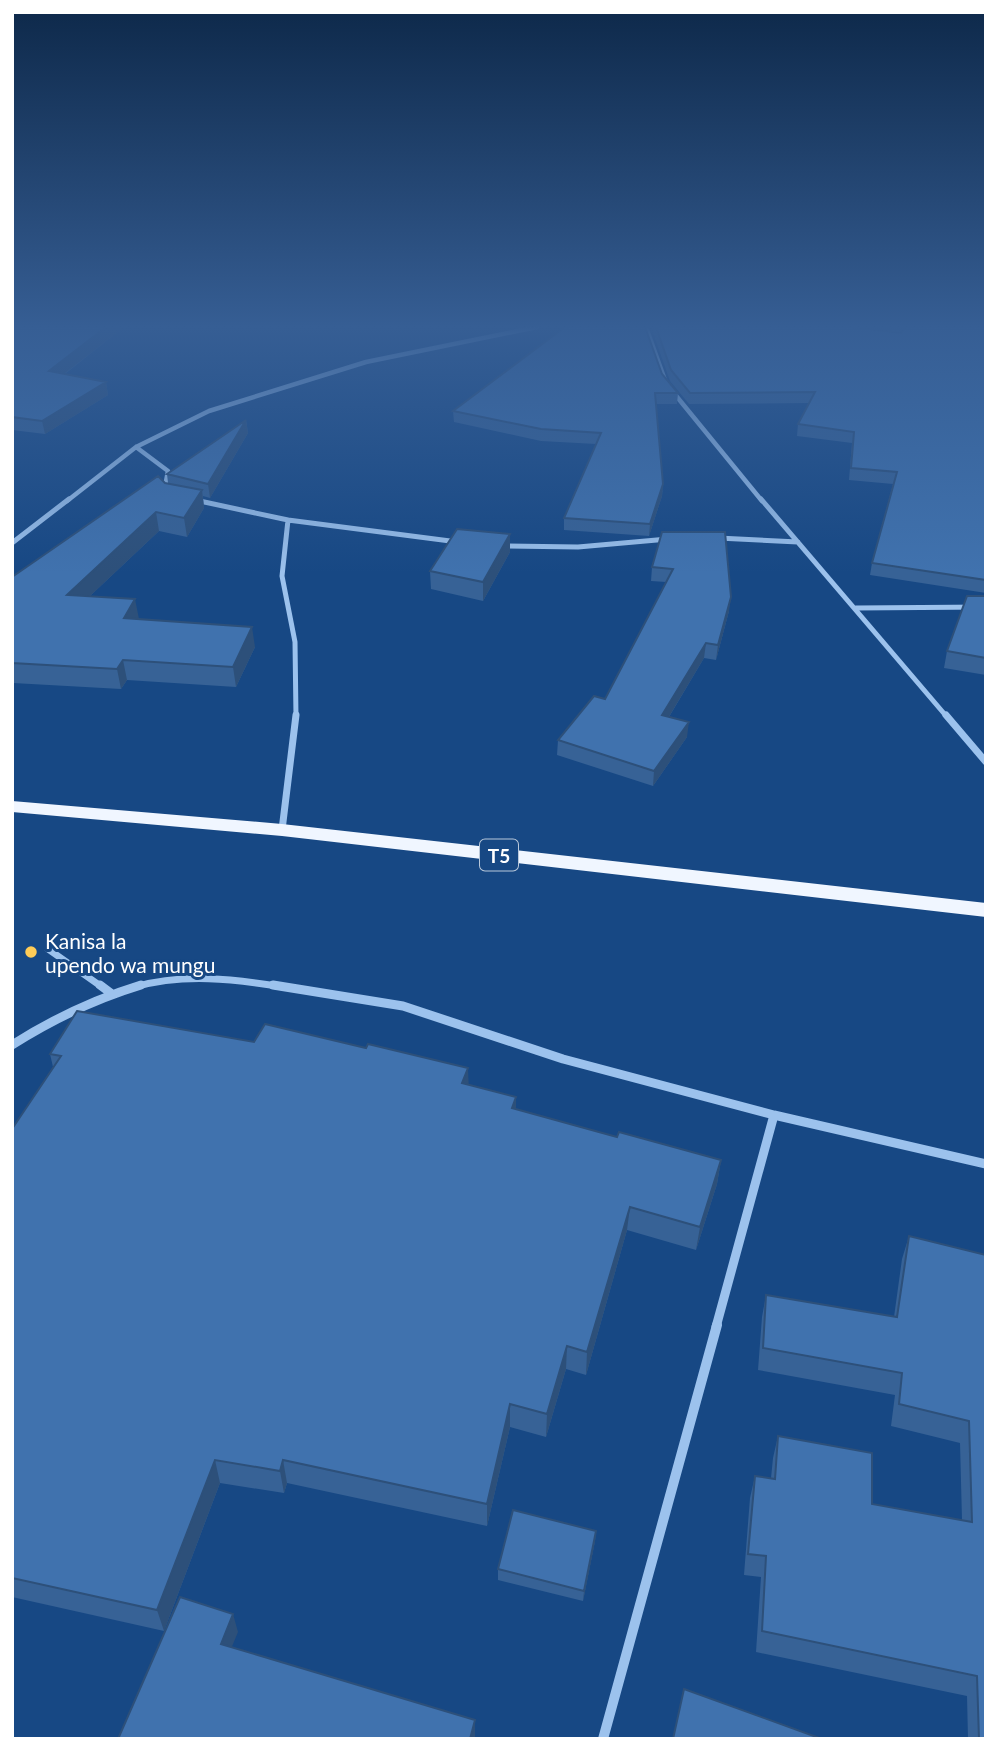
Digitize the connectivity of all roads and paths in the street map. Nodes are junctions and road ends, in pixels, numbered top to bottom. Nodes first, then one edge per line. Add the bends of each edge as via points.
1 (221, 409) edge
2 (685, 409) edge
3 (136, 447) junction
4 (169, 496) edge
5 (182, 498) edge
6 (288, 520) junction
7 (680, 538) edge
8 (712, 538) edge
9 (798, 542) junction
10 (12, 543) edge
11 (472, 544) edge
12 (498, 546) edge
13 (986, 607) edge
14 (856, 608) junction
15 (986, 762) edge
16 (12, 806) edge
17 (282, 830) junction
18 (986, 910) edge
19 (48, 949) dead end
20 (112, 995) junction
21 (12, 1045) edge
22 (774, 1115) junction
23 (986, 1164) edge
24 (603, 1739) edge

1 - 3 street
2 - 9 street
3 - 4 street via 167,471 164,490
3 - 10 street
5 - 6 street
6 - 11 street
6 - 17 street via 282,576 295,642 298,702
7 - 12 street via 578,547
8 - 9 street
9 - 14 street
13 - 14 street
14 - 15 street
16 - 17 highway, T5
17 - 18 highway, T5
19 - 20 street
20 - 21 street via 47,1023
20 - 22 street via 163,979 238,980 403,1006 563,1059
22 - 23 street
22 - 24 street

